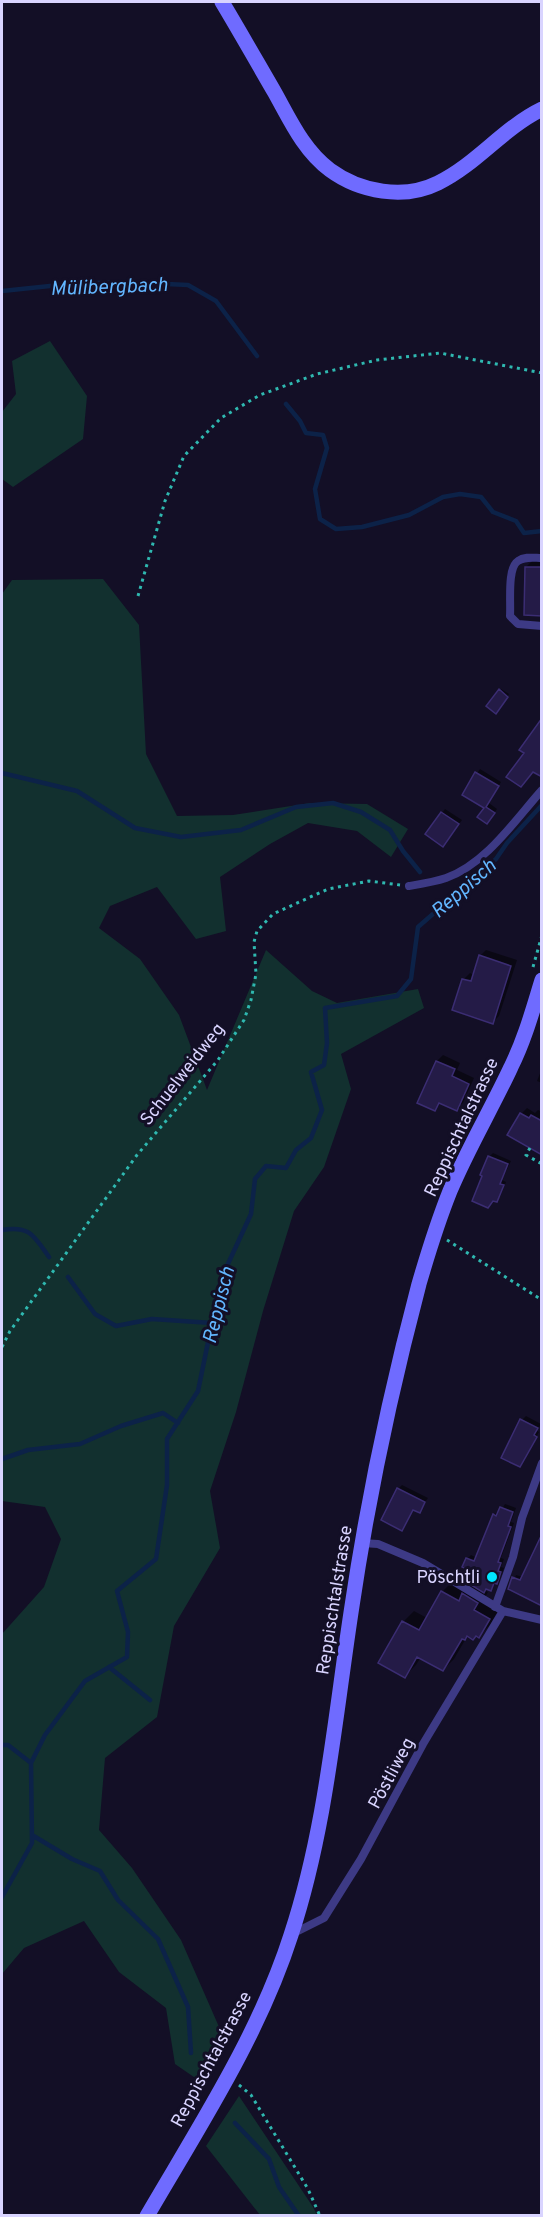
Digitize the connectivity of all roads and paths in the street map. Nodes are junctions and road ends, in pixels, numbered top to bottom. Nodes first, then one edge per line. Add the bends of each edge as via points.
1 (222, 2) edge
2 (542, 109) edge
3 (542, 374) edge
4 (542, 558) edge
5 (138, 596) dead end
6 (542, 626) edge
7 (542, 790) edge
8 (410, 886) joint
9 (541, 981) edge
10 (530, 1148) dead end
11 (542, 1164) edge
12 (443, 1237) dead end
13 (542, 1300) edge
14 (2, 1347) edge
15 (542, 1462) edge
16 (362, 1543) junction
17 (342, 1554) dead end
18 (338, 1589) dead end
19 (499, 1609) junction
20 (542, 1620) edge
21 (292, 1934) junction
22 (228, 2076) junction
23 (147, 2216) edge
24 (320, 2216) edge

1 - 2 main road via 304,143 329,170 358,186 388,192 437,184 475,159 504,132
3 - 5 path via 440,353 367,362 317,374 260,395 221,418 184,456 165,501
4 - 6 lane via 517,561 511,571 510,615 518,624
7 - 8 lane via 473,863 447,877
8 - 14 path, Schuelweidweg via 369,881 328,889 273,914 257,931 256,974 244,1020 218,1060 136,1155
9 - 16 main road, Reppischtalstrasse via 513,1064 451,1190 419,1284
10 - 11 path via 526,1155
12 - 13 path
15 - 19 lane, Pöstliweg
16 - 19 lane via 378,1544 423,1563
16 - 21 main road, Reppischtalstrasse via 325,1787
17 - 18 path, Reppischtalstrasse
19 - 20 lane
19 - 21 lane, Pöstliweg via 361,1859 324,1918
21 - 22 main road, Reppischtalstrasse
22 - 23 main road, Reppischtalstrasse
22 - 24 path via 251,2095

